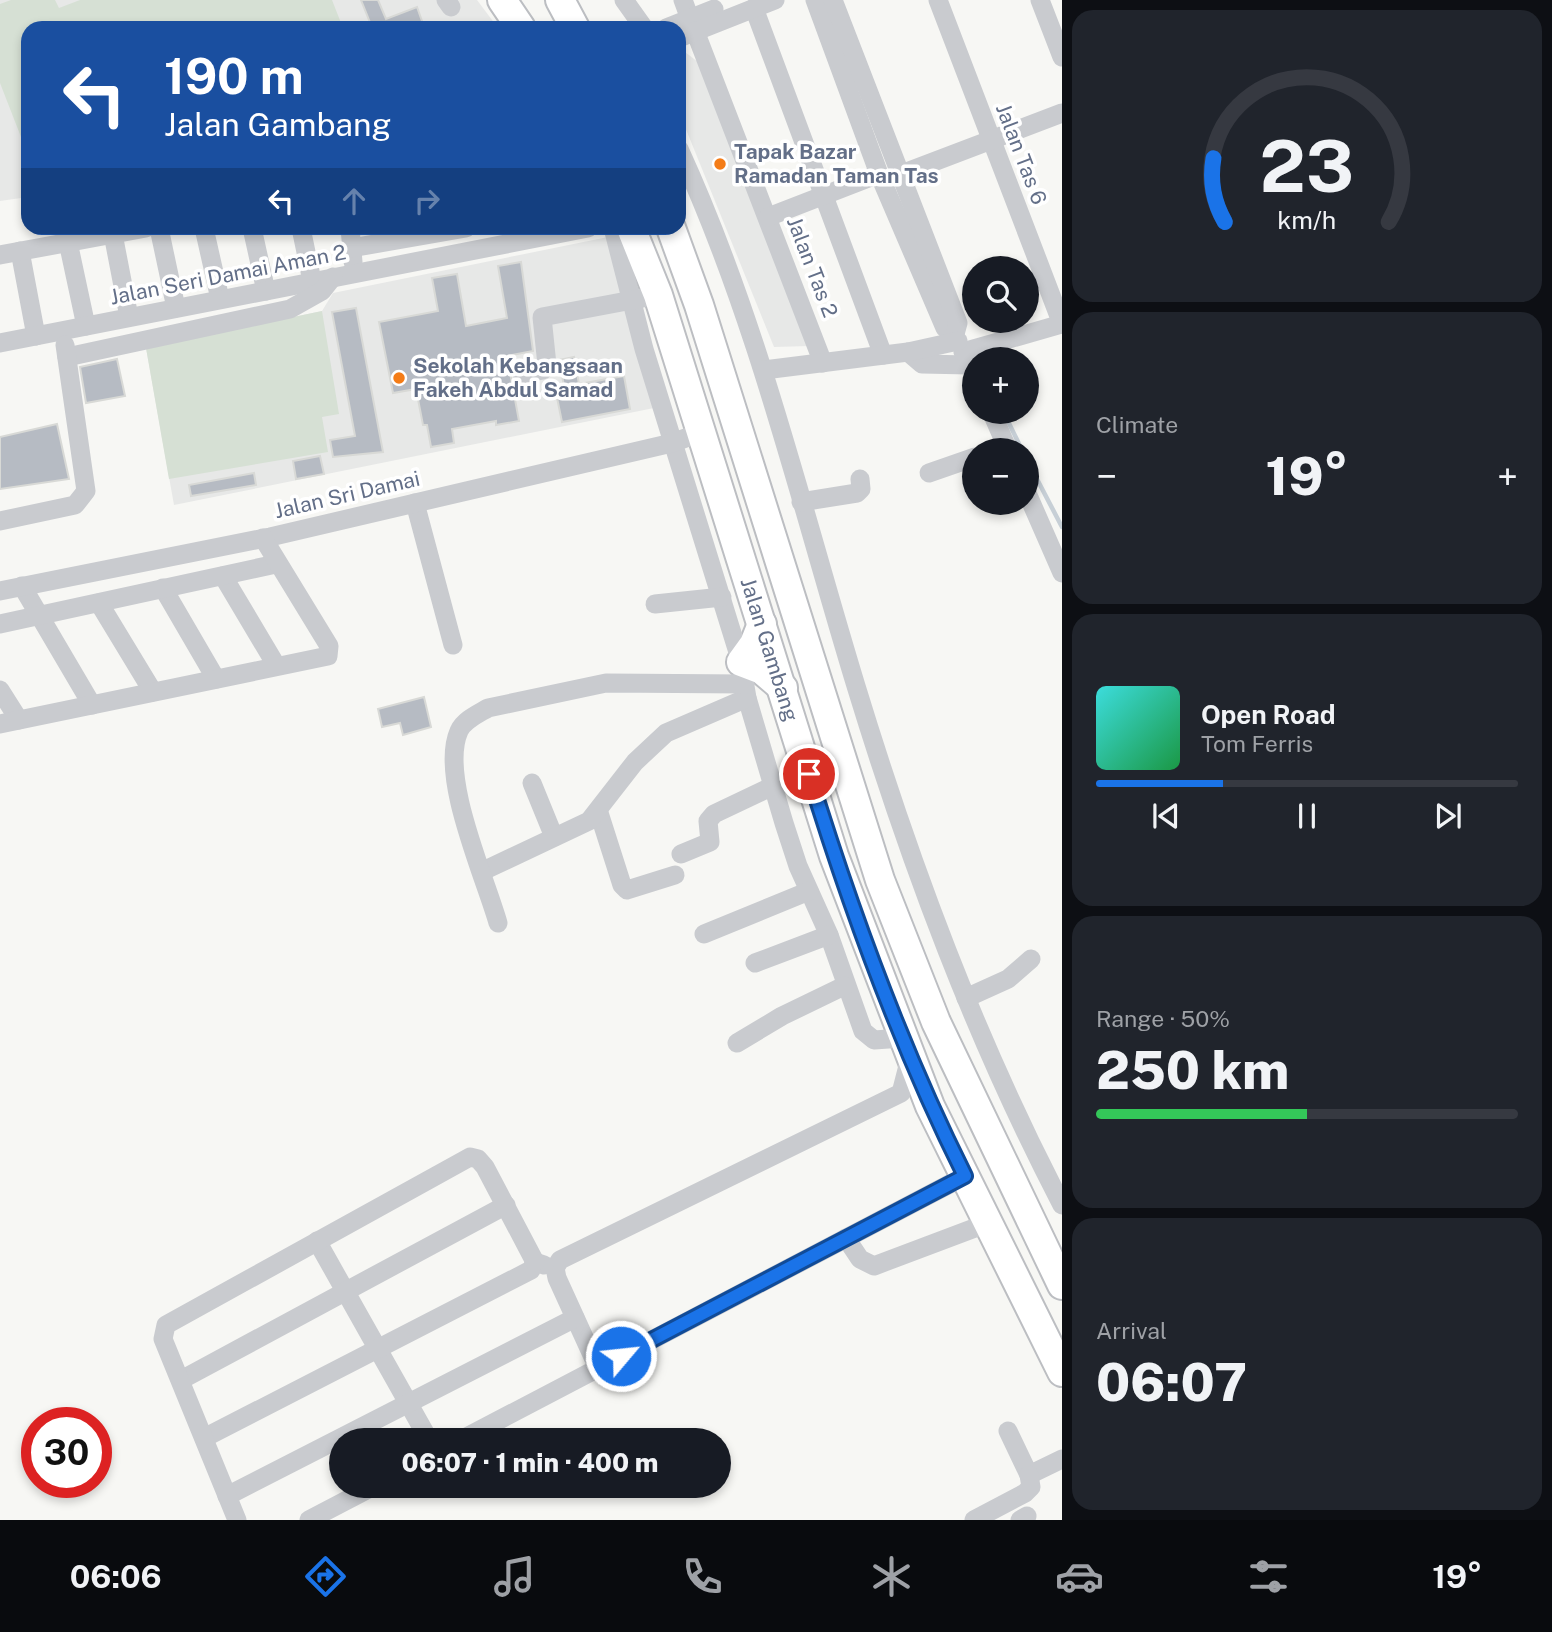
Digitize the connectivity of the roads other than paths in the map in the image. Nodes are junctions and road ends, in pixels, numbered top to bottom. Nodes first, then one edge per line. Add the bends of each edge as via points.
1 (502, 0) edge
2 (624, 0) edge
3 (683, 0) edge
4 (775, 0) edge
5 (815, 0) edge
6 (833, 0) edge
7 (938, 0) edge
8 (1040, 0) edge
9 (746, 4) edge
10 (516, 21) edge
11 (639, 21) edge
12 (688, 29) edge
13 (1062, 57) edge
14 (1062, 113) edge
15 (992, 142) junction
16 (686, 165) edge
17 (889, 174) junction
18 (824, 195) junction
19 (768, 217) junction
20 (107, 235) edge
21 (113, 235) edge
22 (160, 235) edge
23 (206, 235) edge
24 (254, 235) edge
25 (302, 235) edge
26 (351, 235) edge
27 (426, 235) edge
28 (527, 235) edge
29 (616, 235) edge
30 (632, 235) edge
31 (674, 235) edge
32 (68, 242) junction
33 (352, 248) junction
34 (10, 253) edge
35 (355, 273) junction
36 (333, 277) junction
37 (312, 281) junction
38 (266, 291) junction
39 (645, 298) junction
40 (220, 299) junction
41 (176, 308) junction
42 (129, 317) junction
43 (1062, 324) edge
44 (86, 326) junction
45 (63, 330) junction
46 (36, 336) junction
47 (0, 343) edge
48 (963, 347) edge
49 (987, 347) edge
50 (962, 354) edge
51 (883, 355) junction
52 (67, 357) junction
53 (823, 363) junction
54 (764, 370) junction
55 (522, 374) dead end
56 (702, 432) junction
57 (672, 443) junction
58 (962, 462) edge
59 (929, 473) dead end
60 (860, 479) dead end
61 (801, 502) junction
62 (415, 503) junction
63 (1036, 515) edge
64 (0, 521) edge
65 (263, 538) junction
66 (276, 564) junction
67 (1062, 573) edge
68 (223, 576) junction
69 (22, 586) junction
70 (163, 588) junction
71 (0, 591) edge
72 (722, 597) junction
73 (99, 603) junction
74 (655, 604) dead end
75 (37, 617) junction
76 (0, 624) edge
77 (762, 624) junction
78 (453, 645) dead end
79 (276, 665) junction
80 (216, 679) junction
81 (744, 681) junction
82 (783, 688) junction
83 (0, 690) edge
84 (153, 692) junction
85 (92, 705) junction
86 (9, 722) edge
87 (532, 783) dead end
88 (773, 786) junction
89 (599, 813) junction
90 (554, 837) junction
91 (681, 854) dead end
92 (483, 871) junction
93 (676, 875) dead end
94 (809, 891) junction
95 (498, 923) dead end
96 (704, 934) dead end
97 (829, 935) junction
98 (1031, 959) dead end
99 (755, 963) dead end
100 (844, 986) junction
101 (966, 998) junction
102 (737, 1043) dead end
103 (906, 1048) junction
104 (901, 1093) junction
105 (930, 1106) junction
106 (965, 1176) junction
107 (506, 1205) junction
108 (1062, 1205) edge
109 (988, 1223) junction
110 (846, 1238) junction
111 (317, 1241) junction
112 (534, 1262) junction
113 (555, 1268) junction
114 (1062, 1285) edge
115 (345, 1291) junction
116 (575, 1318) junction
117 (378, 1349) junction
118 (598, 1368) junction
119 (1062, 1372) edge
120 (181, 1380) junction
121 (408, 1403) junction
122 (422, 1428) edge
123 (484, 1428) edge
124 (1008, 1431) dead end
125 (204, 1438) junction
126 (1062, 1459) edge
127 (1029, 1475) junction
128 (227, 1496) junction
129 (351, 1498) edge
130 (237, 1520) edge
131 (309, 1520) edge
132 (974, 1520) edge

1 - 10 highway
2 - 11 street
3 - 12 street, Jalan Tas 2
4 - 9 street
5 - 17 street
6 - 17 street
7 - 15 street, Jalan Tas 6
8 - 13 street
9 - 12 street
9 - 18 street
12 - 19 street, Jalan Tas 2
14 - 15 street
15 - 17 street
15 - 43 street, Jalan Tas 6
16 - 54 street via 719,241
17 - 18 street
17 - 48 street via 958,323
18 - 19 street
18 - 51 street
19 - 53 street, Jalan Tas 2
20 - 32 street
21 - 42 street
22 - 41 street
23 - 40 street
24 - 38 street
25 - 37 street
26 - 33 street
27 - 33 street
28 - 35 street, Jalan Seri Damai Aman 2
29 - 39 street
30 - 39 highway, Jalan Gambang
31 - 114 highway, Jalan Gambang via 880,880 936,1022
32 - 34 street
32 - 44 street
33 - 35 street
34 - 46 street
35 - 36 street, Jalan Seri Damai Aman 2
36 - 37 street, Jalan Seri Damai Aman 2
36 - 52 street via 322,291 289,309
37 - 38 street, Jalan Seri Damai Aman 2
38 - 40 street, Jalan Seri Damai Aman 2
39 - 55 street via 542,317 547,365
39 - 56 highway, Jalan Gambang
39 - 57 street
40 - 41 street, Jalan Seri Damai Aman 2
41 - 42 street, Jalan Seri Damai Aman 2
42 - 44 street, Jalan Seri Damai Aman 2
43 - 49 street
44 - 45 street, Jalan Seri Damai Aman 2
45 - 46 street, Jalan Seri Damai Aman 2
45 - 52 street
46 - 47 street, Jalan Seri Damai Aman 2
50 - 51 street via 922,364 908,352
51 - 53 street
52 - 64 street via 86,491 75,505
53 - 54 street
54 - 61 street
56 - 57 street, Jalan Sri Damai
56 - 77 highway, Jalan Gambang
57 - 62 street, Jalan Sri Damai
57 - 72 street
58 - 59 street
60 - 61 street via 857,493
61 - 101 street via 930,914
62 - 65 street, Jalan Sri Damai
62 - 78 street
63 - 67 street
65 - 66 street
65 - 69 street, Jalan Sri Damai
66 - 68 street
66 - 79 street via 330,646 329,654
68 - 70 street
68 - 79 street
69 - 71 street, Jalan Sri Damai
69 - 75 street
70 - 73 street
70 - 80 street
72 - 74 street
72 - 81 street
73 - 75 street
73 - 84 street
75 - 76 street
75 - 85 street
77 - 81 highway
77 - 82 highway, Jalan Gambang
79 - 80 street
80 - 84 street
81 - 82 highway via 762,670
81 - 88 street
81 - 89 street via 666,733 635,762
81 - 92 street via 606,682 488,708 471,717 459,731 455,770 464,824
82 - 103 highway, Jalan Gambang via 834,856
83 - 86 street
84 - 85 street
85 - 86 street
87 - 90 street
88 - 91 street via 714,814 708,821 710,842
88 - 94 street
89 - 90 street
89 - 93 street via 625,889
90 - 92 street
92 - 95 street
94 - 96 street
94 - 97 street
97 - 99 street
97 - 100 street
98 - 101 street via 1001,984
100 - 102 street
100 - 103 street via 863,1031
101 - 108 street
103 - 104 street
103 - 105 highway, Jalan Gambang
104 - 105 street
104 - 113 street via 569,1254
105 - 106 highway, Jalan Gambang
106 - 109 highway, Jalan Gambang
106 - 110 street
107 - 111 street via 481,1162 470,1157
107 - 112 street
107 - 115 street
109 - 110 street via 874,1266 860,1259
109 - 119 highway, Jalan Gambang
110 - 118 street
111 - 115 street
111 - 120 street via 166,1325 163,1339
112 - 113 street
112 - 117 street via 531,1270
113 - 116 street
115 - 117 street
115 - 120 street
116 - 118 street
116 - 121 street
117 - 121 street
117 - 125 street
118 - 123 street
120 - 125 street
121 - 122 street
121 - 128 street
124 - 127 street
125 - 128 street
126 - 127 street
127 - 132 street via 1031,1487 1025,1493
128 - 130 street
129 - 131 street

